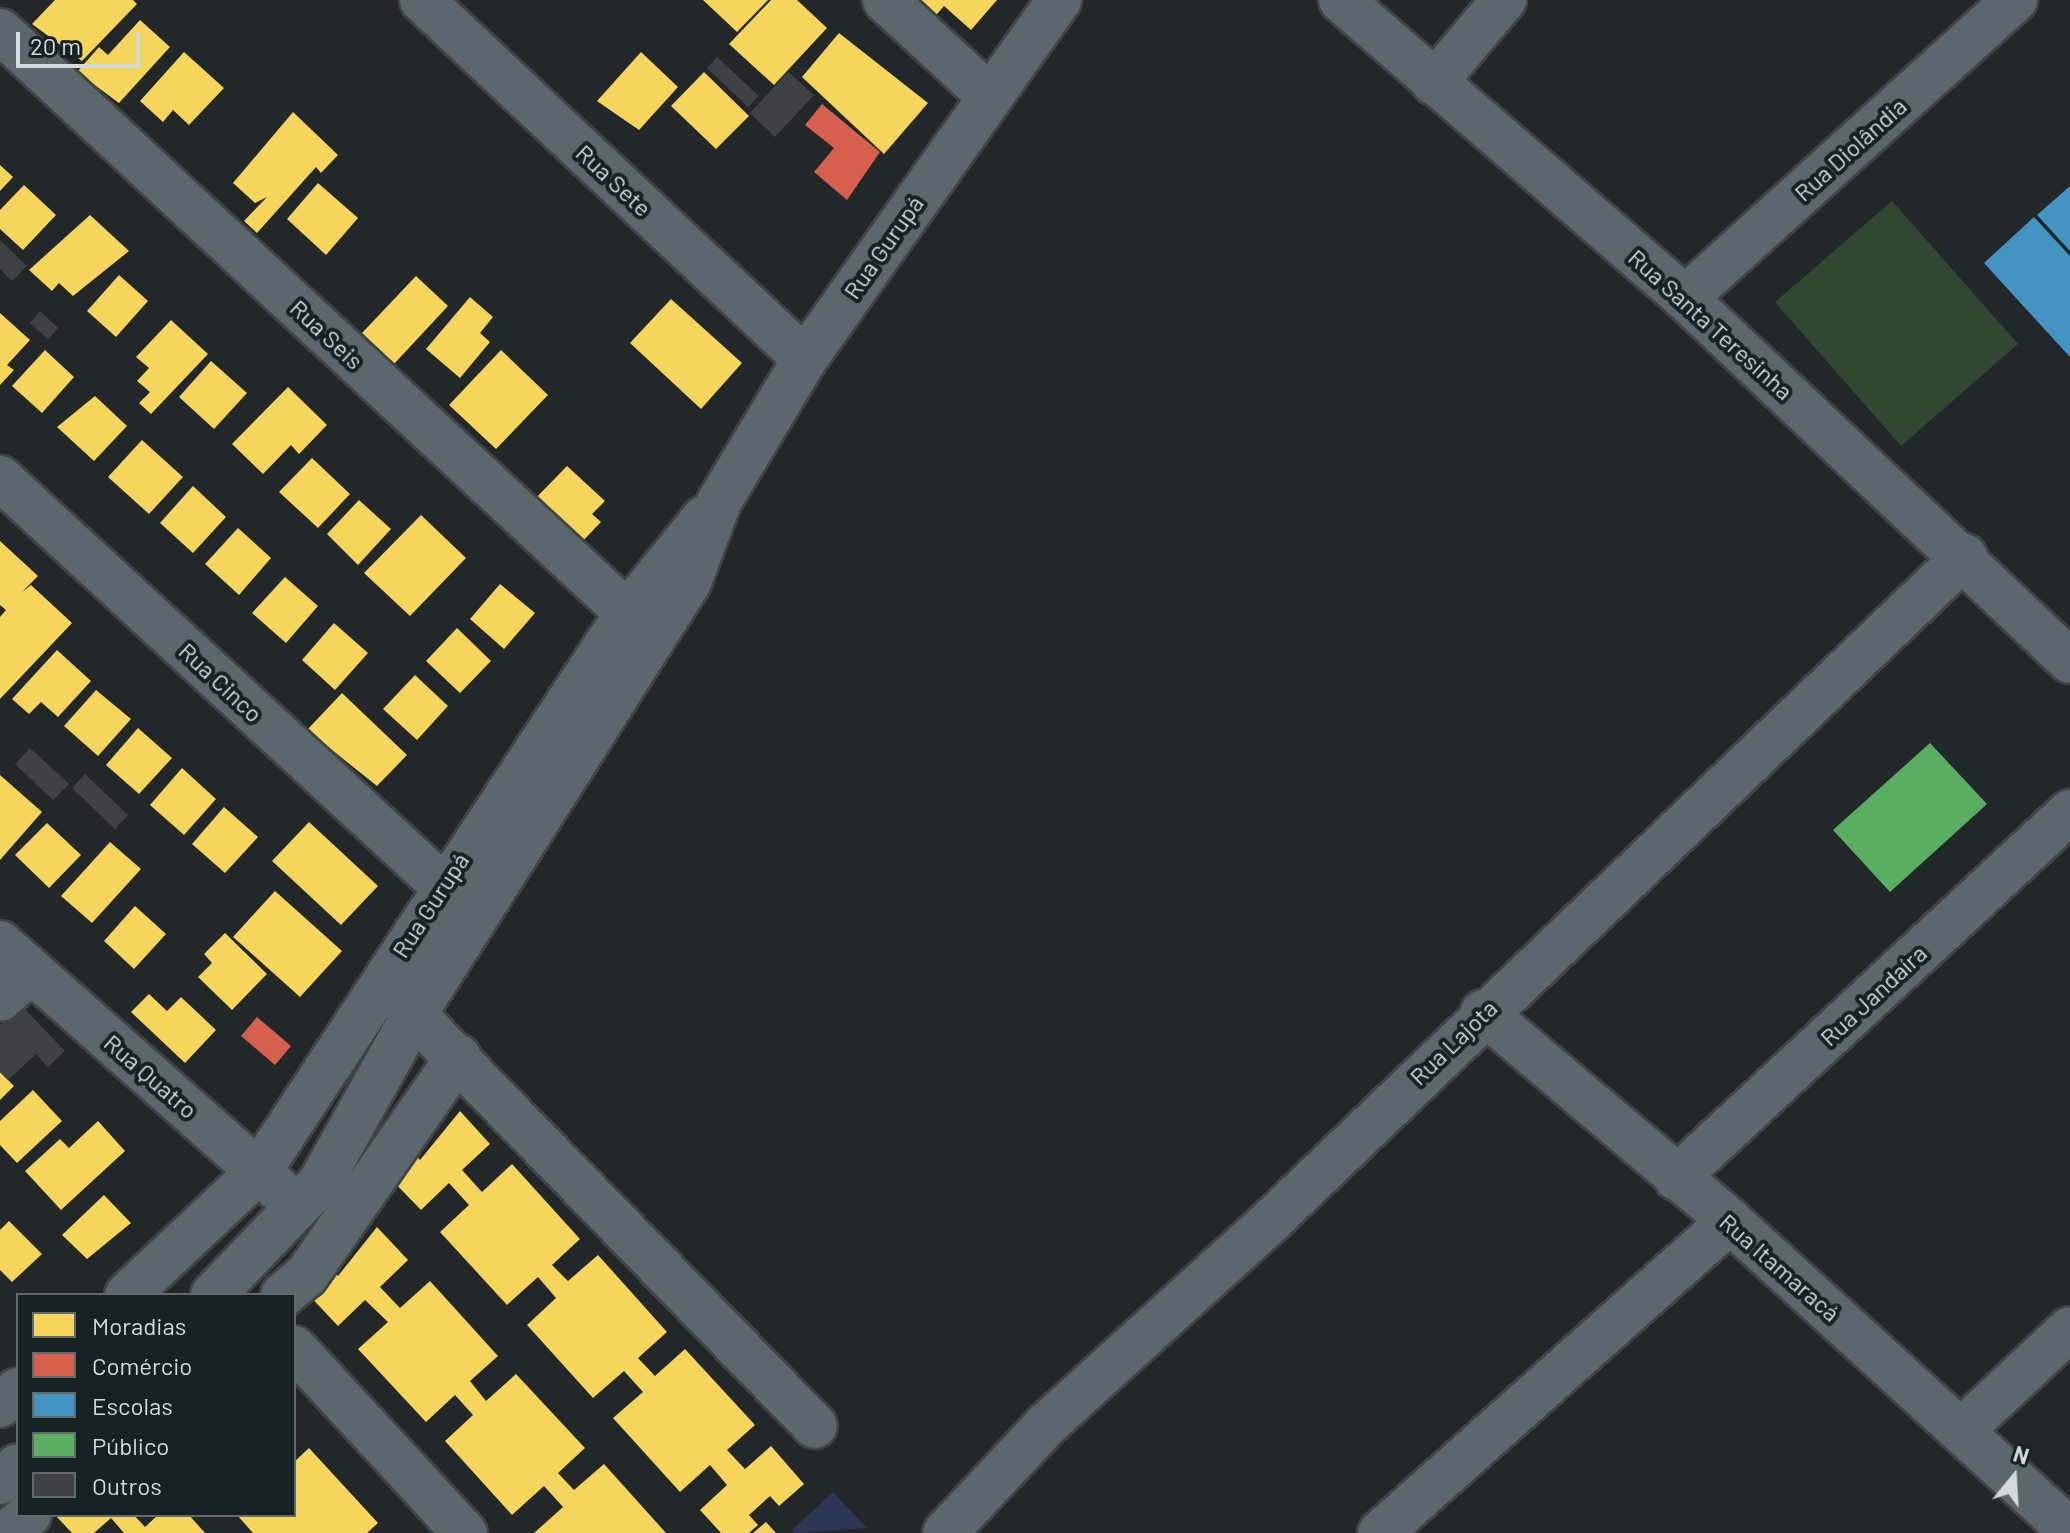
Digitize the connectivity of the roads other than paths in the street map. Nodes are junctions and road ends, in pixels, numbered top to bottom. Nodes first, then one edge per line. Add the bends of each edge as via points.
1 (422, 0) edge
2 (885, 0) edge
3 (1059, 0) edge
4 (1341, 0) edge
5 (1504, 0) edge
6 (2015, 0) edge
7 (0, 31) edge
8 (1434, 83) junction
9 (988, 95) junction
10 (1685, 298) junction
11 (805, 359) junction
12 (0, 478) edge
13 (1965, 556) junction
14 (641, 625) junction
15 (2070, 661) edge
16 (2070, 812) edge
17 (442, 885) junction
18 (10, 971) edge
19 (381, 981) junction
20 (1483, 1012) junction
21 (415, 1013) junction
22 (458, 1057) junction
23 (260, 1170) junction
24 (1676, 1178) junction
25 (298, 1212) junction
26 (1730, 1221) junction
27 (129, 1293) edge
28 (215, 1293) edge
29 (285, 1293) edge
30 (2070, 1329) edge
31 (296, 1350) edge
32 (16, 1392) edge
33 (0, 1405) edge
34 (815, 1426) dead end
35 (1963, 1429) junction
36 (27, 1517) edge
37 (2058, 1527) edge
38 (8, 1533) edge
39 (465, 1533) edge
40 (945, 1533) edge
41 (1380, 1533) edge

1 - 11 street, Rua Sete
2 - 9 street
3 - 9 street, Rua Gurupá
4 - 8 street, Rua Santa Teresinha
5 - 8 street
6 - 10 street, Rua Diolândia
7 - 14 street, Rua Seis
8 - 10 street, Rua Santa Teresinha
9 - 11 street, Rua Gurupá
10 - 13 street, Rua Santa Teresinha
11 - 14 street, Rua Gurupá via 719,502 689,582
12 - 17 street, Rua Cinco
13 - 15 street, Rua Santa Teresinha
13 - 20 street, Rua Lajota
14 - 17 street, Rua Gurupá
14 - 21 street, Rua Gurupá
16 - 24 street, Rua Jandaíra
17 - 19 street, Rua Gurupá
18 - 23 street, Rua Quatro
19 - 21 street
19 - 23 street, Rua Gurupá
20 - 24 street, Rua Itamaracá
20 - 40 street, Rua Lajota via 1273,1219 1046,1425
21 - 22 street
21 - 25 street, Rua Gurupá
22 - 29 street via 306,1276
22 - 34 street
23 - 25 street, Rua Quatro
23 - 27 street, Rua Gurupá
24 - 26 street, Rua Itamaracá
25 - 28 street, Rua Gurupá
26 - 35 street, Rua Itamaracá
26 - 41 street
30 - 35 street
31 - 39 street
32 - 33 street
35 - 37 street, Rua Itamaracá
36 - 38 street

